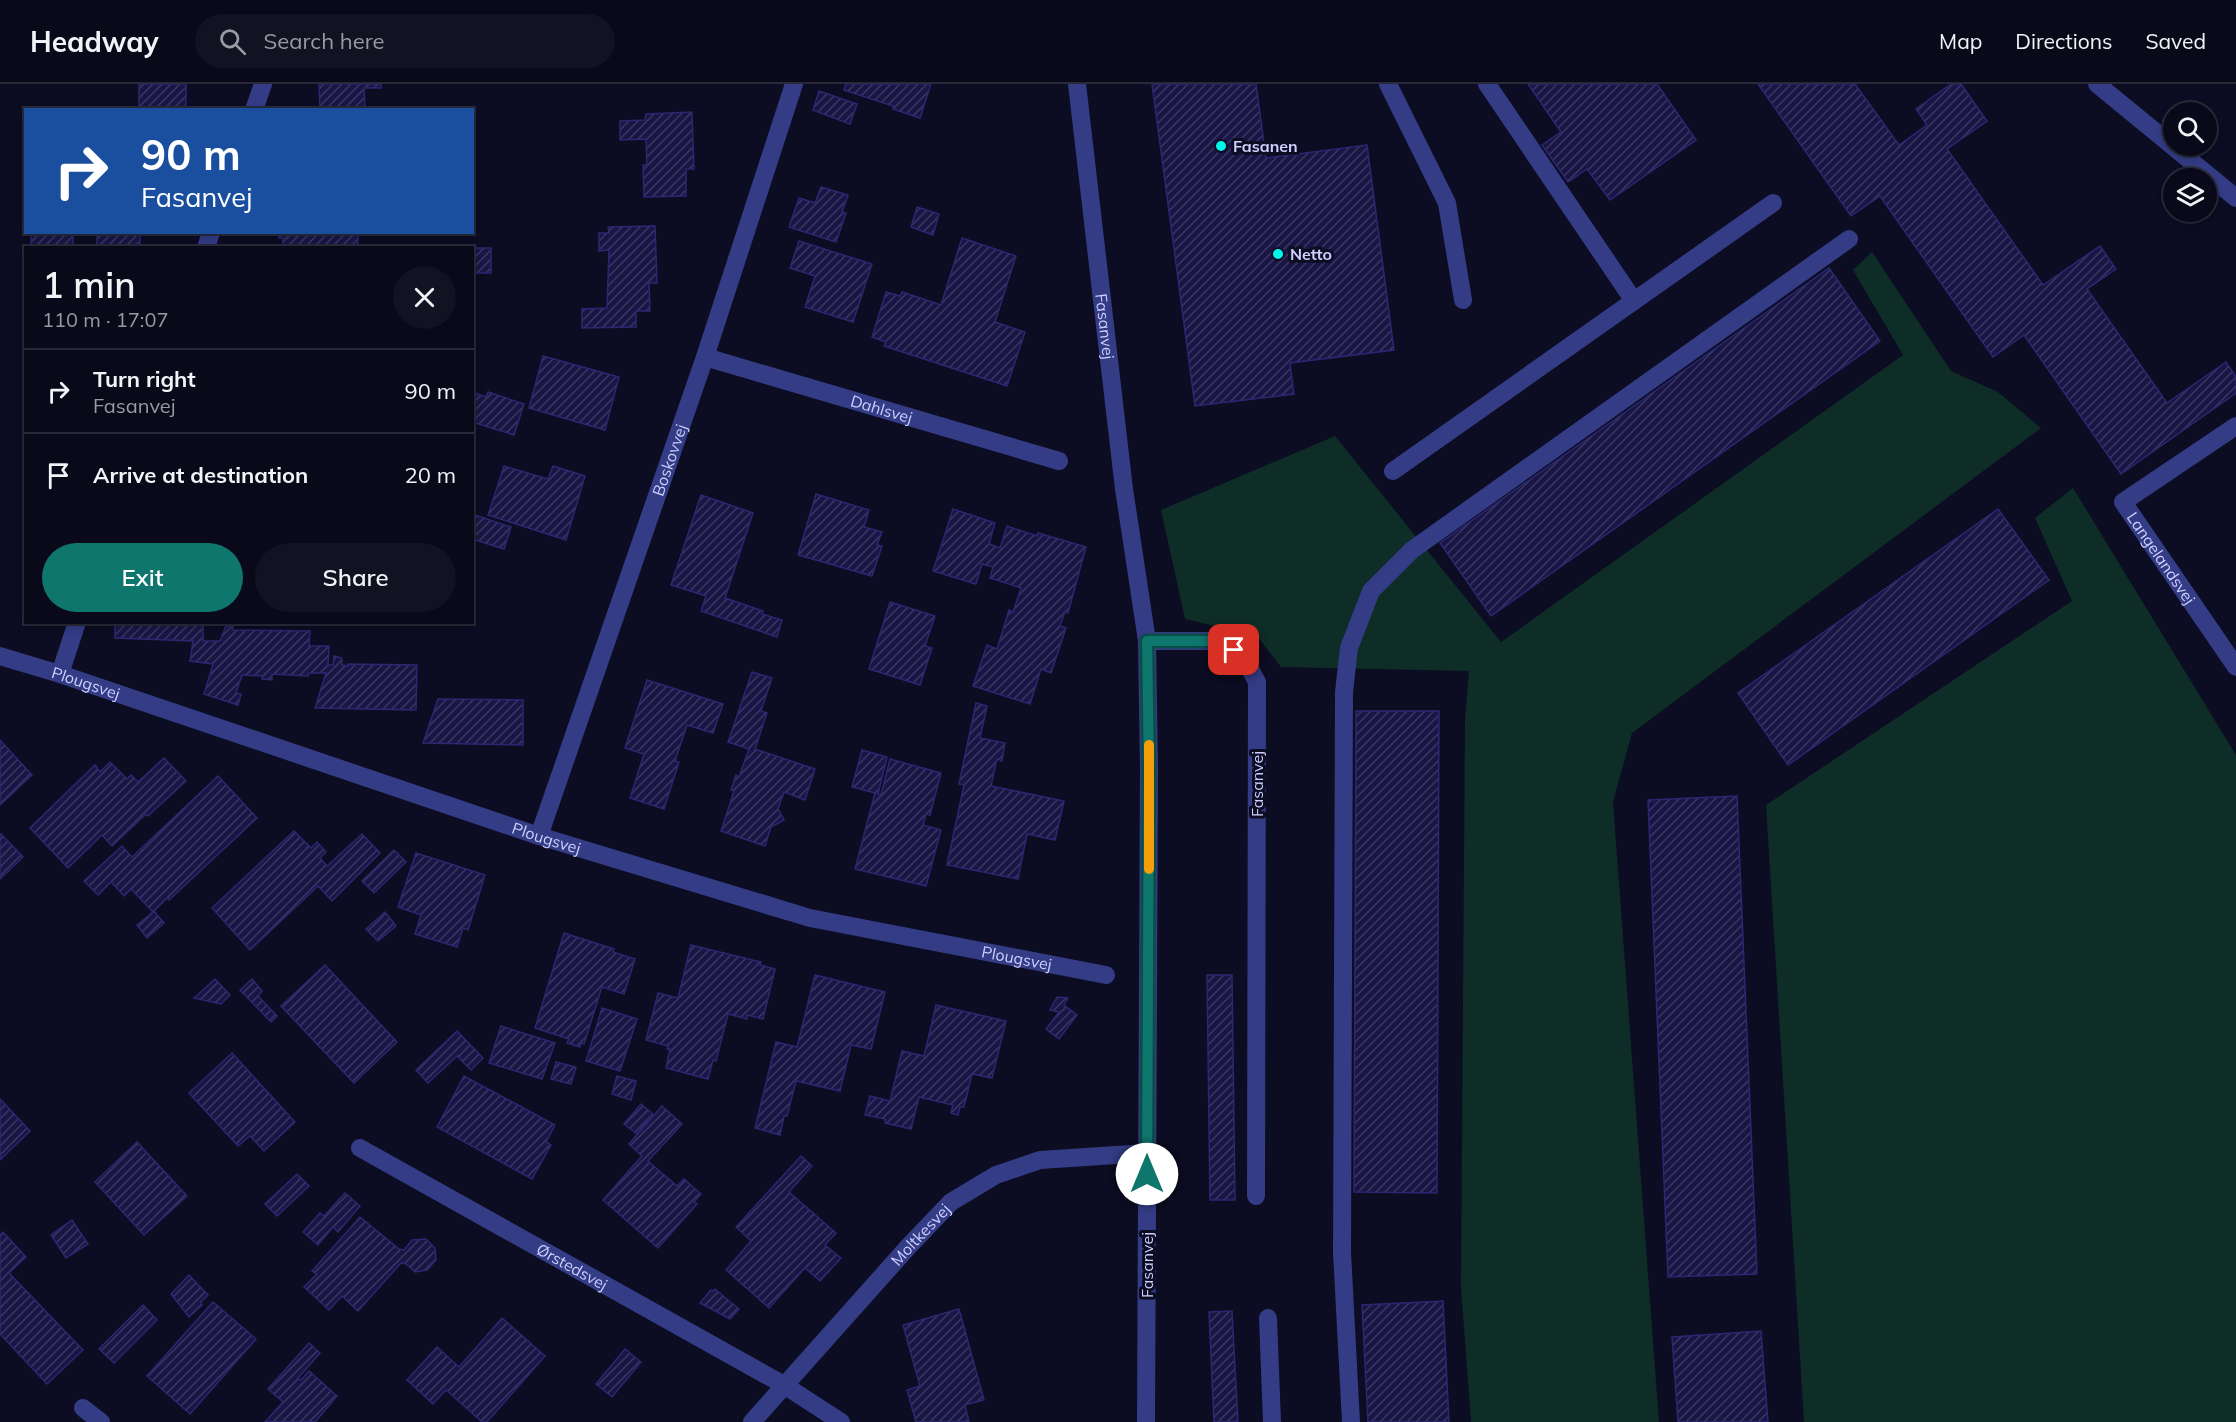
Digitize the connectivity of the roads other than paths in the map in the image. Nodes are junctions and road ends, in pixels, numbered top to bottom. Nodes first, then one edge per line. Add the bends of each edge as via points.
1 (262, 84) edge
2 (794, 84) edge
3 (1077, 84) edge
4 (1388, 84) edge
5 (1487, 84) edge
6 (2097, 84) edge
7 (255, 108) edge
8 (2236, 198) edge
9 (1773, 203) dead end
10 (1849, 238) dead end
11 (1463, 300) dead end
12 (1634, 301) junction
13 (705, 357) junction
14 (2236, 426) edge
15 (1059, 461) dead end
16 (1393, 471) dead end
17 (76, 624) edge
18 (1147, 641) junction
19 (0, 656) edge
20 (2236, 668) edge
21 (60, 674) junction
22 (539, 836) junction
23 (1106, 975) dead end
24 (360, 1148) dead end
25 (1147, 1153) junction
26 (1257, 1196) dead end
27 (1268, 1318) dead end
28 (784, 1385) junction
29 (83, 1408) dead end
30 (100, 1422) edge
31 (752, 1422) edge
32 (841, 1422) edge
33 (1146, 1422) edge
34 (1272, 1422) edge
35 (1351, 1422) edge

1 - 7 street
2 - 13 street, Boskovvej
3 - 18 street, Fasanvej via 1124,489
4 - 11 street via 1447,203
5 - 12 street
6 - 8 street
9 - 12 street
10 - 35 street via 1412,550 1371,591 1357,623 1348,648 1344,704 1342,1252
12 - 16 street
13 - 15 street, Dahlsvej
13 - 22 street, Boskovvej
14 - 20 street, Langelandsvej via 2123,502
17 - 21 street
18 - 25 street, Fasanvej
18 - 26 street, Fasanvej via 1224,641 1244,658 1257,682
19 - 21 street, Plougsvej
21 - 22 street, Plougsvej
22 - 23 street, Plougsvej via 810,918
24 - 28 street, Ørstedsvej
25 - 28 street, Moltkesvej via 1040,1160 996,1175 951,1202
25 - 33 street, Fasanvej
27 - 34 street
28 - 31 street, Moltkesvej
28 - 32 street, Ørstedsvej
29 - 30 street

